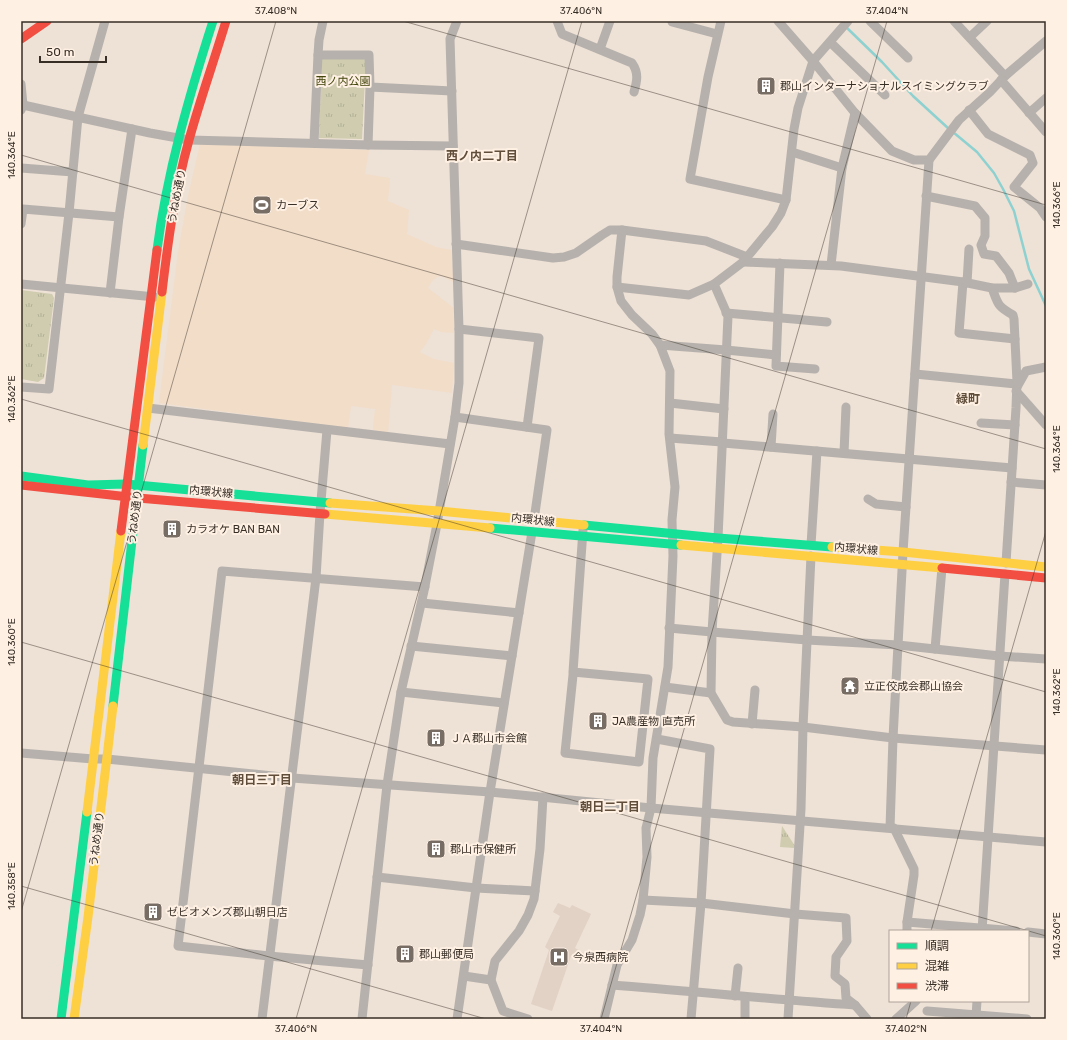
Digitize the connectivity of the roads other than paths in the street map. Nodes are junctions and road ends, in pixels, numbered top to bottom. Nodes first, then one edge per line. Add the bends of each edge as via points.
1 (47, 21) edge
2 (105, 21) edge
3 (213, 21) edge
4 (226, 21) edge
5 (323, 21) edge
6 (457, 21) edge
7 (557, 21) edge
8 (610, 21) edge
9 (721, 21) edge
10 (778, 21) edge
11 (848, 21) edge
12 (870, 21) edge
13 (954, 21) edge
14 (987, 21) edge
15 (672, 22) dead end
16 (717, 34) junction
17 (22, 35) edge
18 (970, 37) junction
19 (1046, 40) edge
20 (830, 42) junction
21 (600, 49) junction
22 (318, 55) junction
23 (908, 58) dead end
24 (813, 61) junction
25 (1003, 78) junction
26 (21, 84) edge
27 (370, 87) junction
28 (452, 92) junction
29 (634, 92) dead end
30 (885, 95) dead end
31 (1046, 98) edge
32 (22, 108) edge
33 (969, 110) junction
34 (855, 113) junction
35 (1029, 113) junction
36 (78, 117) junction
37 (132, 129) junction
38 (1046, 132) edge
39 (178, 138) junction
40 (189, 140) junction
41 (314, 143) junction
42 (368, 145) junction
43 (453, 146) junction
44 (792, 152) junction
45 (929, 160) junction
46 (21, 168) edge
47 (842, 168) junction
48 (73, 172) junction
49 (926, 196) junction
50 (786, 200) junction
51 (69, 213) junction
52 (1046, 217) edge
53 (119, 218) junction
54 (21, 224) edge
55 (622, 230) junction
56 (456, 244) junction
57 (969, 249) dead end
58 (745, 260) junction
59 (780, 263) junction
60 (830, 265) junction
61 (921, 276) junction
62 (965, 283) junction
63 (21, 284) edge
64 (714, 284) junction
65 (1028, 284) dead end
66 (617, 287) junction
67 (60, 288) junction
68 (992, 288) junction
69 (1015, 288) junction
70 (110, 293) junction
71 (150, 297) junction
72 (161, 298) junction
73 (726, 313) junction
74 (777, 318) junction
75 (827, 322) dead end
76 (459, 329) junction
77 (1015, 339) junction
78 (660, 345) junction
79 (726, 350) junction
80 (776, 355) junction
81 (1046, 367) edge
82 (815, 369) dead end
83 (915, 374) junction
84 (21, 386) edge
85 (1016, 388) junction
86 (670, 404) junction
87 (846, 407) dead end
88 (148, 408) junction
89 (724, 409) junction
90 (773, 414) dead end
91 (455, 417) junction
92 (981, 423) dead end
93 (1015, 425) junction
94 (1046, 425) edge
95 (527, 427) junction
96 (327, 430) junction
97 (670, 438) junction
98 (722, 443) junction
99 (450, 444) junction
100 (771, 447) junction
101 (817, 451) junction
102 (844, 453) junction
103 (910, 458) junction
104 (1012, 468) junction
105 (21, 476) edge
106 (1011, 482) junction
107 (126, 484) junction
108 (21, 485) edge
109 (139, 485) junction
110 (1046, 485) edge
111 (125, 496) junction
112 (138, 498) junction
113 (868, 499) dead end
114 (320, 502) junction
115 (906, 507) junction
116 (439, 511) junction
117 (320, 513) junction
118 (534, 520) junction
119 (437, 524) junction
120 (583, 525) junction
121 (532, 532) junction
122 (672, 533) junction
123 (582, 537) junction
124 (718, 538) junction
125 (672, 544) junction
126 (811, 545) junction
127 (718, 548) junction
128 (903, 552) junction
129 (811, 556) junction
130 (1006, 562) junction
131 (902, 564) junction
132 (1046, 567) edge
133 (942, 568) junction
134 (1005, 574) junction
135 (316, 578) junction
136 (1046, 578) edge
137 (425, 587) junction
138 (422, 603) junction
139 (519, 613) junction
140 (669, 628) junction
141 (712, 632) junction
142 (807, 640) junction
143 (898, 645) junction
144 (411, 646) junction
145 (935, 649) junction
146 (512, 656) junction
147 (1000, 656) junction
148 (1046, 659) edge
149 (573, 672) junction
150 (665, 687) junction
151 (755, 690) dead end
152 (401, 692) junction
153 (711, 693) junction
154 (504, 703) junction
155 (752, 724) junction
156 (803, 727) junction
157 (893, 738) junction
158 (657, 739) junction
159 (993, 746) junction
160 (1046, 750) edge
161 (21, 753) edge
162 (106, 758) junction
163 (93, 760) junction
164 (198, 768) junction
165 (292, 778) junction
166 (387, 785) junction
167 (490, 792) junction
168 (544, 797) junction
169 (651, 808) junction
170 (706, 813) junction
171 (800, 820) junction
172 (892, 828) junction
173 (987, 836) junction
174 (1046, 842) edge
175 (377, 877) junction
176 (476, 888) junction
177 (535, 891) junction
178 (643, 900) junction
179 (700, 903) junction
180 (795, 914) junction
181 (907, 927) edge
182 (982, 930) edge
183 (1029, 932) edge
184 (1046, 934) edge
185 (269, 956) junction
186 (368, 965) junction
187 (738, 968) dead end
188 (464, 976) junction
189 (491, 980) junction
190 (612, 985) junction
191 (694, 991) junction
192 (735, 996) junction
193 (745, 996) junction
194 (789, 1001) junction
195 (916, 1002) edge
196 (918, 1002) edge
197 (977, 1002) edge
198 (855, 1005) junction
199 (929, 1015) edge
200 (976, 1016) junction
201 (898, 1018) edge
202 (61, 1019) edge
203 (74, 1019) edge
204 (262, 1019) edge
205 (362, 1019) edge
206 (458, 1019) edge
207 (528, 1019) edge
208 (604, 1019) edge
209 (691, 1019) edge
210 (745, 1019) edge
211 (788, 1019) edge
212 (867, 1019) edge
213 (1027, 1019) edge

1 - 17 street
2 - 36 street
3 - 39 street, うねめ通り
4 - 40 street, うねめ通り
5 - 22 street
6 - 28 street via 450,39
7 - 21 street via 562,34
8 - 21 street
9 - 16 street
10 - 24 street
11 - 20 street
12 - 23 street
13 - 18 street
14 - 18 street
15 - 16 street
16 - 50 street via 690,178
18 - 25 street
19 - 25 street
20 - 24 street
20 - 30 street
21 - 29 street via 632,63 636,68
22 - 27 street via 369,55
22 - 41 street
24 - 34 street
24 - 44 street via 798,108
25 - 33 street
25 - 35 street
26 - 32 street
27 - 28 street
27 - 42 street
28 - 43 street
31 - 35 street
32 - 36 street
33 - 45 street
33 - 52 street via 988,134 1030,155 1033,163 1014,187 1040,208
34 - 45 street via 892,151 914,160
34 - 47 street
35 - 38 street
36 - 37 street
36 - 48 street
37 - 39 street
37 - 53 street
39 - 40 street
39 - 71 street, うねめ通り via 166,190
40 - 41 street
40 - 72 street, うねめ通り via 175,200
41 - 42 street
42 - 43 street
43 - 56 street
44 - 47 street
44 - 50 street
45 - 49 street
46 - 48 street
47 - 60 street
48 - 51 street
49 - 61 street
49 - 69 street via 975,206 985,218 985,236 981,245 984,254 996,256 1009,273
50 - 58 street via 772,228
51 - 53 street
51 - 54 street via 23,209
51 - 67 street
53 - 70 street
55 - 56 street via 610,230 576,253 553,258
55 - 58 street via 706,241
55 - 66 street
56 - 76 street
57 - 62 street
58 - 59 street
58 - 64 street
59 - 60 street
59 - 74 street
60 - 61 street
61 - 62 street
61 - 83 street
62 - 68 street
62 - 77 street via 959,333
63 - 67 street
64 - 66 street via 688,295
64 - 73 street
65 - 69 street
66 - 78 street via 621,301
67 - 70 street
67 - 84 street via 49,389
68 - 69 street
68 - 77 street via 999,306 1013,315
70 - 71 street
71 - 72 street
71 - 107 street, うねめ通り
72 - 88 street, うねめ通り
73 - 74 street
73 - 79 street
74 - 75 street
74 - 80 street
76 - 91 street via 459,383
76 - 95 street via 539,338
77 - 85 street
78 - 79 street
78 - 86 street via 670,371
79 - 80 street
79 - 89 street
80 - 82 street via 776,366
81 - 85 street via 1026,371
83 - 85 street
83 - 103 street
85 - 93 street
85 - 94 street
86 - 89 street
86 - 97 street
87 - 102 street
88 - 96 street
88 - 109 street, うねめ通り
89 - 98 street
90 - 100 street
91 - 95 street
91 - 99 street
92 - 93 street
93 - 104 street
95 - 118 street via 547,430
96 - 99 street
96 - 114 street
97 - 98 street
97 - 122 street via 675,487
98 - 100 street
98 - 124 street
99 - 116 street
100 - 101 street
101 - 102 street
101 - 126 street
102 - 103 street
103 - 104 street
103 - 115 street
104 - 106 street
105 - 107 street, 内環状線 via 88,485
106 - 110 street
106 - 130 street
107 - 109 street, 内環状線
107 - 111 street, うねめ通り
108 - 111 street, 内環状線
109 - 112 street, うねめ通り
109 - 114 street, 内環状線
111 - 112 street, 内環状線
111 - 163 street, うねめ通り
112 - 117 street, 内環状線
112 - 162 street, うねめ通り
113 - 115 street via 876,504
114 - 116 street, 内環状線
114 - 117 street
115 - 128 street
116 - 118 street, 内環状線
116 - 119 street
117 - 119 street, 内環状線
117 - 135 street
118 - 120 street, 内環状線
119 - 121 street, 内環状線
119 - 137 street
120 - 122 street, 内環状線
120 - 123 street
121 - 123 street, 内環状線
121 - 139 street
122 - 124 street, 内環状線
122 - 125 street
123 - 125 street, 内環状線
123 - 149 street
124 - 126 street, 内環状線
124 - 127 street
125 - 127 street, 内環状線
125 - 140 street
126 - 128 street, 内環状線
127 - 129 street, 内環状線
127 - 141 street
128 - 130 street, 内環状線
128 - 131 street
129 - 131 street, 内環状線
129 - 142 street
130 - 132 street, 内環状線
131 - 133 street, 内環状線
131 - 143 street
133 - 134 street, 内環状線
133 - 145 street
134 - 136 street, 内環状線
134 - 147 street
135 - 137 street
135 - 164 street via 222,572
135 - 165 street
137 - 138 street
138 - 139 street
138 - 144 street
139 - 146 street
140 - 141 street
140 - 150 street
141 - 142 street
141 - 153 street
142 - 143 street
142 - 156 street
143 - 145 street
143 - 157 street
144 - 146 street
144 - 152 street
145 - 147 street
146 - 154 street
147 - 148 street
147 - 159 street
149 - 149 street via 648,679 639,762 565,753
150 - 153 street
150 - 158 street
151 - 155 street
152 - 154 street
152 - 166 street
153 - 155 street via 727,720
154 - 167 street
155 - 156 street
156 - 157 street
156 - 171 street
157 - 159 street
157 - 172 street
158 - 169 street via 653,758
158 - 170 street via 710,749
159 - 160 street
159 - 173 street
161 - 163 street
162 - 163 street
162 - 164 street
162 - 203 street, うねめ通り
163 - 202 street, うねめ通り
164 - 165 street
164 - 185 street via 178,946
165 - 166 street
165 - 185 street
166 - 167 street
166 - 175 street
167 - 168 street
167 - 176 street
168 - 169 street
168 - 177 street
169 - 170 street
169 - 178 street via 646,828 647,857
170 - 171 street
170 - 179 street
171 - 172 street
171 - 180 street
172 - 173 street
172 - 181 street via 914,869
173 - 174 street
173 - 182 street
175 - 176 street
175 - 186 street
176 - 177 street
176 - 188 street
177 - 189 street via 528,916 495,960
178 - 179 street
178 - 190 street via 632,940 617,965
179 - 180 street
179 - 191 street
180 - 194 street
180 - 198 street via 846,918 847,941 837,954 835,971 837,978 845,984 846,998
181 - 182 street
183 - 184 street
185 - 186 street
185 - 204 street
186 - 205 street
187 - 192 street
188 - 189 street
188 - 206 street
189 - 207 street via 503,1011
190 - 191 street
190 - 208 street
191 - 192 street
191 - 209 street
192 - 193 street
193 - 194 street
193 - 210 street
194 - 198 street
194 - 211 street
195 - 201 street
196 - 199 street
197 - 200 street
198 - 212 street
199 - 200 street
200 - 213 street

